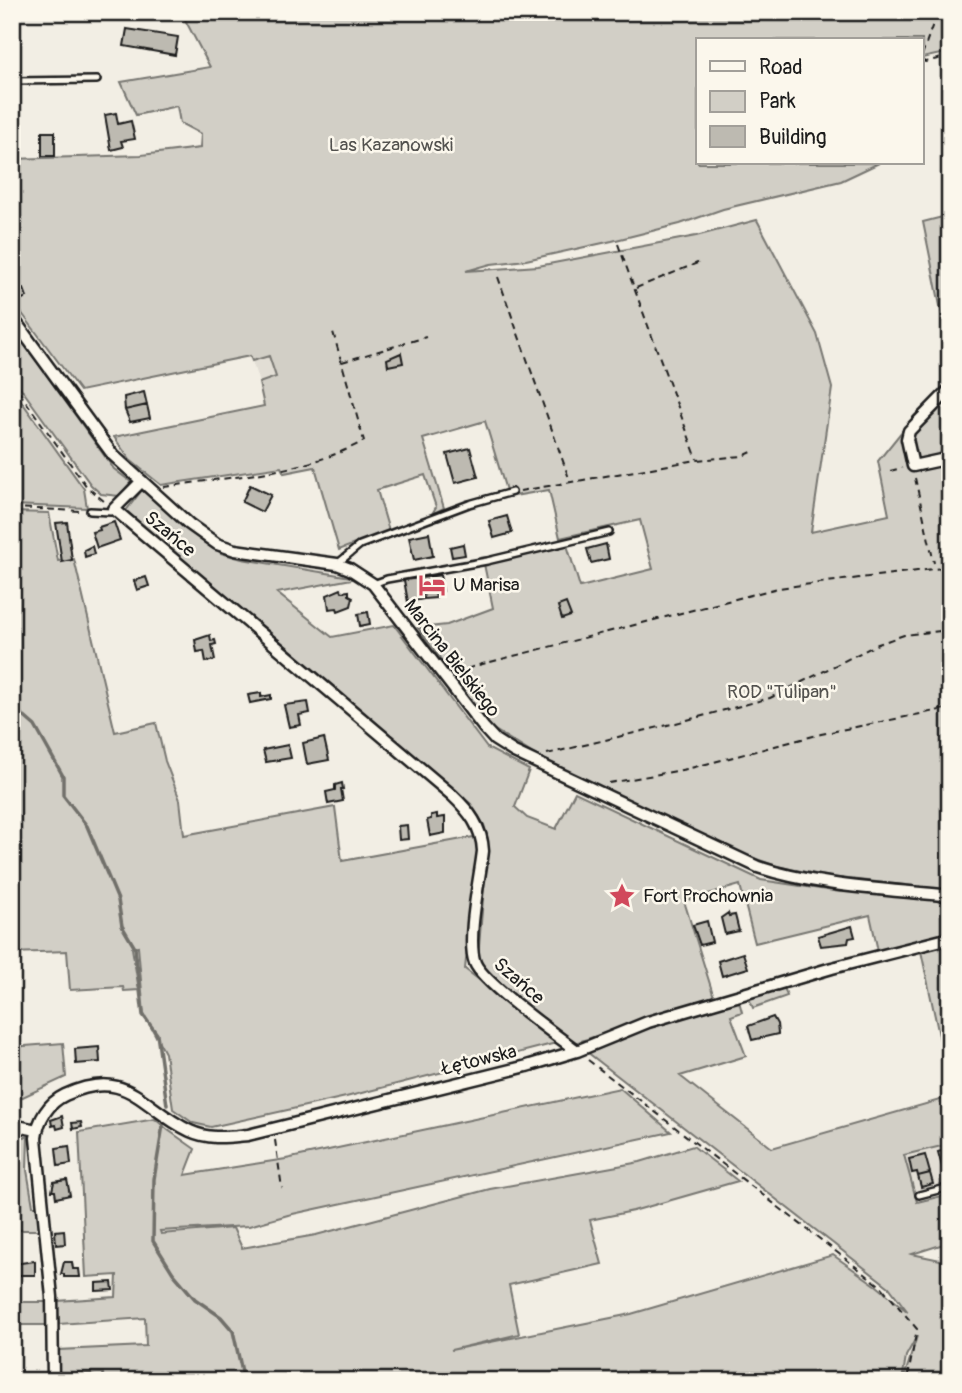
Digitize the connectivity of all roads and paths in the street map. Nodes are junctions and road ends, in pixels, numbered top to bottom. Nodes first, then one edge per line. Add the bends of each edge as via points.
1 (939, 12) edge
2 (923, 52) edge
3 (950, 56) edge
4 (923, 61) edge
5 (97, 80) dead end
6 (12, 81) edge
7 (618, 244) dead end
8 (700, 262) dead end
9 (498, 277) dead end
10 (635, 289) junction
11 (12, 317) edge
12 (332, 332) dead end
13 (426, 337) dead end
14 (341, 362) junction
15 (12, 382) edge
16 (950, 388) edge
17 (754, 451) dead end
18 (950, 458) edge
19 (697, 460) junction
20 (913, 466) junction
21 (142, 481) junction
22 (570, 482) junction
23 (153, 492) junction
24 (512, 492) joint
25 (12, 508) edge
26 (114, 509) junction
27 (90, 511) joint
28 (609, 532) dead end
29 (933, 563) dead end
30 (337, 564) junction
31 (950, 567) edge
32 (373, 584) junction
33 (950, 630) edge
34 (444, 678) junction
35 (950, 708) edge
36 (535, 762) junction
37 (602, 794) junction
38 (950, 896) edge
39 (950, 938) edge
40 (577, 1051) junction
41 (12, 1125) edge
42 (274, 1129) junction
43 (37, 1130) junction
44 (950, 1187) edge
45 (282, 1188) dead end
46 (919, 1195) dead end
47 (12, 1377) edge
48 (53, 1379) edge
49 (907, 1381) edge

1 - 2 path
3 - 4 path
5 - 6 lane
7 - 10 path
8 - 10 path
9 - 22 path
10 - 19 path
11 - 21 street, Marcina Bielskiego via 113,455
12 - 14 path
13 - 14 path
14 - 23 path via 365,442 286,469
15 - 26 path via 88,487
16 - 20 street via 909,431
17 - 19 path
18 - 20 street
19 - 22 path
20 - 29 path
21 - 23 street, Marcina Bielskiego
21 - 26 street
22 - 24 path
23 - 30 street, Marcina Bielskiego via 217,544 246,553
24 - 30 lane via 360,545
25 - 27 path
26 - 27 lane
26 - 40 street, Szańce via 467,811 482,840 472,939 475,962 488,981
28 - 32 lane
30 - 32 street, Marcina Bielskiego
31 - 34 path via 778,588 475,666
32 - 34 street, Marcina Bielskiego
33 - 36 path via 904,635 878,644 770,698 542,755
34 - 36 street, Marcina Bielskiego via 495,740
35 - 37 path via 608,783
36 - 37 street, Marcina Bielskiego
37 - 38 street, Marcina Bielskiego via 777,874
39 - 40 street, Łętowska via 648,1023
40 - 42 street, Łętowska
40 - 49 path via 882,1287 917,1329
41 - 43 street
42 - 43 street, Łętowska via 213,1139 190,1131 133,1093 104,1085 53,1102
42 - 45 path
43 - 48 street via 49,1245
44 - 46 lane
47 - 48 lane

